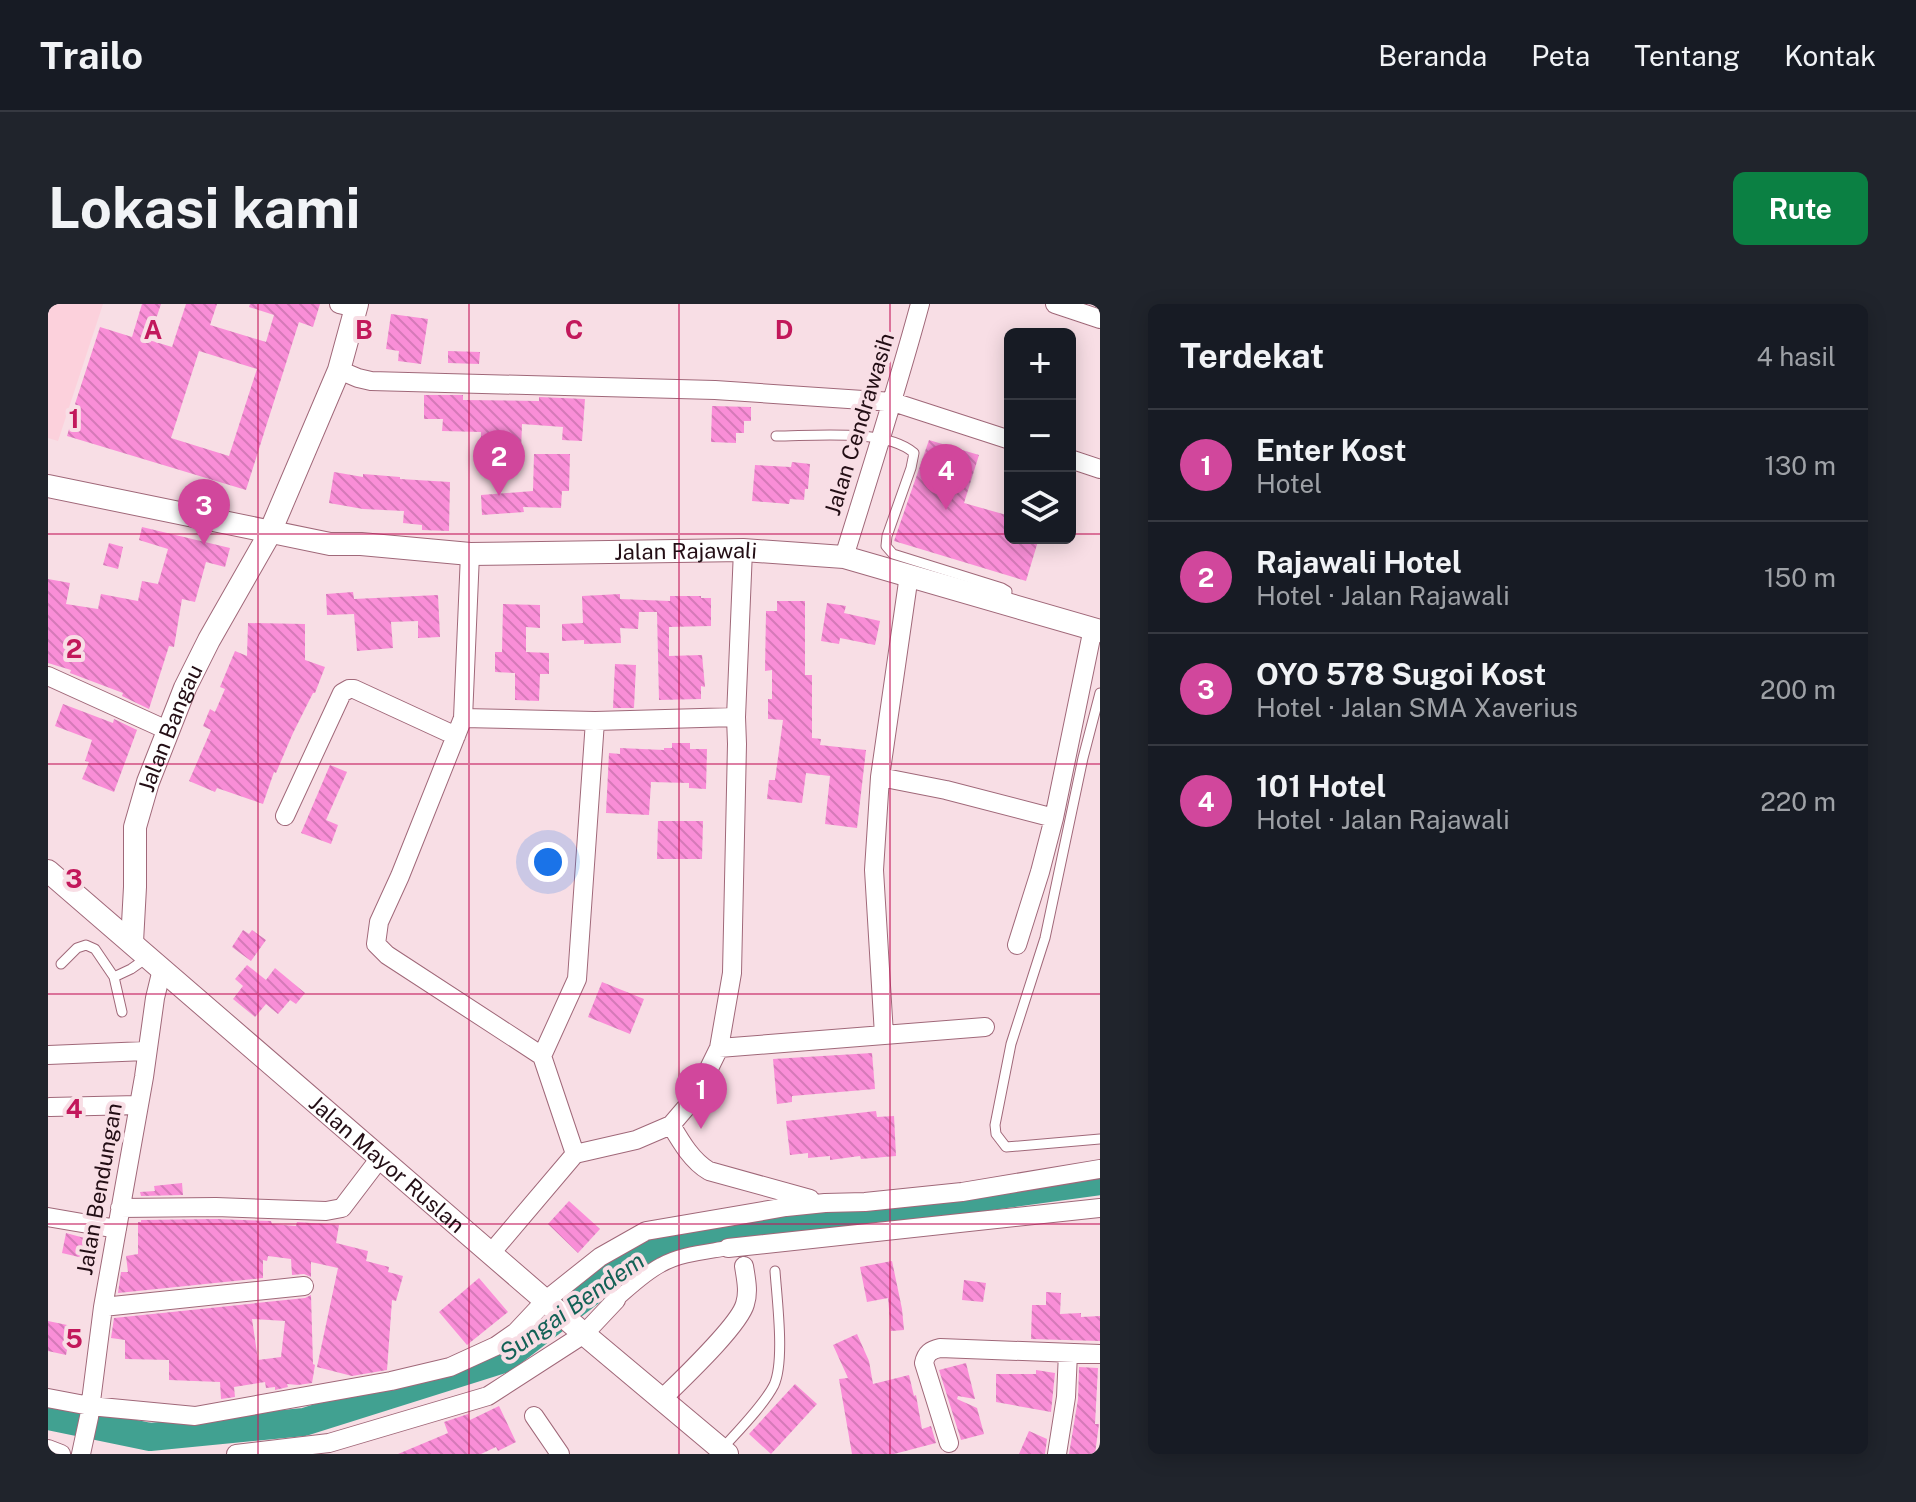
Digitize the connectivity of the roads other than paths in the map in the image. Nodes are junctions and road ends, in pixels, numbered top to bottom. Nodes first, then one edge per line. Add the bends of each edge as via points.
1 (920, 304) edge
2 (1055, 304) edge
3 (351, 305) edge
4 (1100, 319) edge
5 (339, 370) junction
6 (893, 402) junction
7 (776, 436) dead end
8 (879, 438) junction
9 (1004, 438) edge
10 (1076, 461) edge
11 (1100, 469) edge
12 (48, 486) edge
13 (272, 529) junction
14 (743, 550) junction
15 (470, 554) junction
16 (844, 557) junction
17 (909, 575) junction
18 (1006, 603) junction
19 (1096, 630) edge
20 (48, 676) edge
21 (1099, 699) edge
22 (736, 717) junction
23 (595, 721) junction
24 (460, 727) junction
25 (167, 730) junction
26 (880, 777) junction
27 (285, 816) dead end
28 (1054, 818) junction
29 (48, 871) edge
30 (1017, 945) dead end
31 (147, 956) junction
32 (61, 964) dead end
33 (114, 977) junction
34 (122, 1012) dead end
35 (985, 1027) dead end
36 (884, 1035) junction
37 (719, 1048) junction
38 (146, 1051) junction
39 (48, 1055) edge
40 (542, 1056) junction
41 (138, 1105) junction
42 (50, 1107) edge
43 (671, 1125) junction
44 (1100, 1139) edge
45 (575, 1154) junction
46 (380, 1158) junction
47 (1100, 1169) edge
48 (825, 1203) junction
49 (120, 1208) junction
50 (1100, 1208) edge
51 (48, 1217) edge
52 (117, 1229) junction
53 (728, 1248) joint
54 (491, 1253) junction
55 (744, 1266) dead end
56 (775, 1271) dead end
57 (304, 1286) dead end
58 (616, 1300) joint
59 (549, 1303) junction
60 (103, 1307) junction
61 (583, 1333) junction
62 (1068, 1353) junction
63 (1100, 1354) edge
64 (48, 1398) edge
65 (662, 1399) junction
66 (89, 1412) junction
67 (534, 1416) dead end
68 (949, 1443) dead end
69 (48, 1449) edge
70 (81, 1452) edge
71 (724, 1452) edge
72 (61, 1454) edge
73 (236, 1454) edge
74 (560, 1454) edge
75 (1057, 1454) edge

1 - 6 street, Jalan Cendrawasih
2 - 4 street
3 - 5 street, Jalan Bangau
5 - 6 street via 371,381 715,390
5 - 13 street, Jalan Bangau
6 - 8 street, Jalan Cendrawasih
6 - 9 street
7 - 8 lane
8 - 16 street, Jalan Cendrawasih
8 - 18 lane via 914,453 886,546 893,554 1002,588 1007,591
10 - 11 street
12 - 13 street, Jalan Rajawali
13 - 15 street, Jalan Rajawali
13 - 25 street, Jalan Bangau via 209,640
14 - 15 street, Jalan Rajawali
14 - 16 street, Jalan Rajawali
14 - 22 street
15 - 24 street
16 - 17 street, Jalan Rajawali
17 - 18 street, Jalan Rajawali
17 - 26 street
18 - 19 street, Jalan Rajawali
19 - 28 street, Jalan Rajawali
20 - 25 street
21 - 44 lane via 1045,938 1011,1044 995,1125 1006,1147
22 - 23 street
22 - 37 street via 732,973
23 - 24 street
23 - 40 street via 577,979
24 - 27 street via 349,689 342,693
24 - 40 street via 379,922 376,944
25 - 31 street, Jalan Bangau via 135,827 135,887
26 - 28 street
26 - 36 street via 874,870
28 - 30 street, Jalan Rajawali
29 - 31 street, Jalan Mayor Ruslan
31 - 33 lane
31 - 38 street, Jalan Bendungan
31 - 46 street, Jalan Mayor Ruslan
32 - 33 lane via 86,945 95,949
33 - 34 lane
35 - 36 street
36 - 37 street
37 - 43 street via 695,1097
38 - 39 street
38 - 41 street, Jalan Bendungan
40 - 45 street
41 - 42 street
41 - 49 street, Jalan Bendungan
43 - 45 street via 636,1140
43 - 48 street via 709,1171
45 - 54 street
46 - 49 street via 342,1208 334,1210
46 - 54 street, Jalan Mayor Ruslan
47 - 48 street via 962,1192
48 - 59 street via 646,1231 600,1257
49 - 52 street, Jalan Bendungan
50 - 53 street
51 - 52 street
52 - 60 street, Jalan Bendungan
53 - 58 street via 662,1264
54 - 59 street, Jalan Mayor Ruslan
55 - 65 street via 742,1312
56 - 71 lane via 780,1364 776,1380
57 - 60 street
58 - 61 street
59 - 61 street, Jalan Mayor Ruslan
59 - 66 street via 496,1346 450,1367 391,1381 195,1416
60 - 66 street, Jalan Bendungan
61 - 65 street, Jalan Mayor Ruslan
61 - 73 street via 488,1396 329,1443
62 - 63 street
62 - 68 street via 940,1348 928,1353 924,1363
62 - 75 street
64 - 66 street
65 - 71 street, Jalan Mayor Ruslan
66 - 70 street, Jalan Bendungan
67 - 74 street
69 - 72 street

